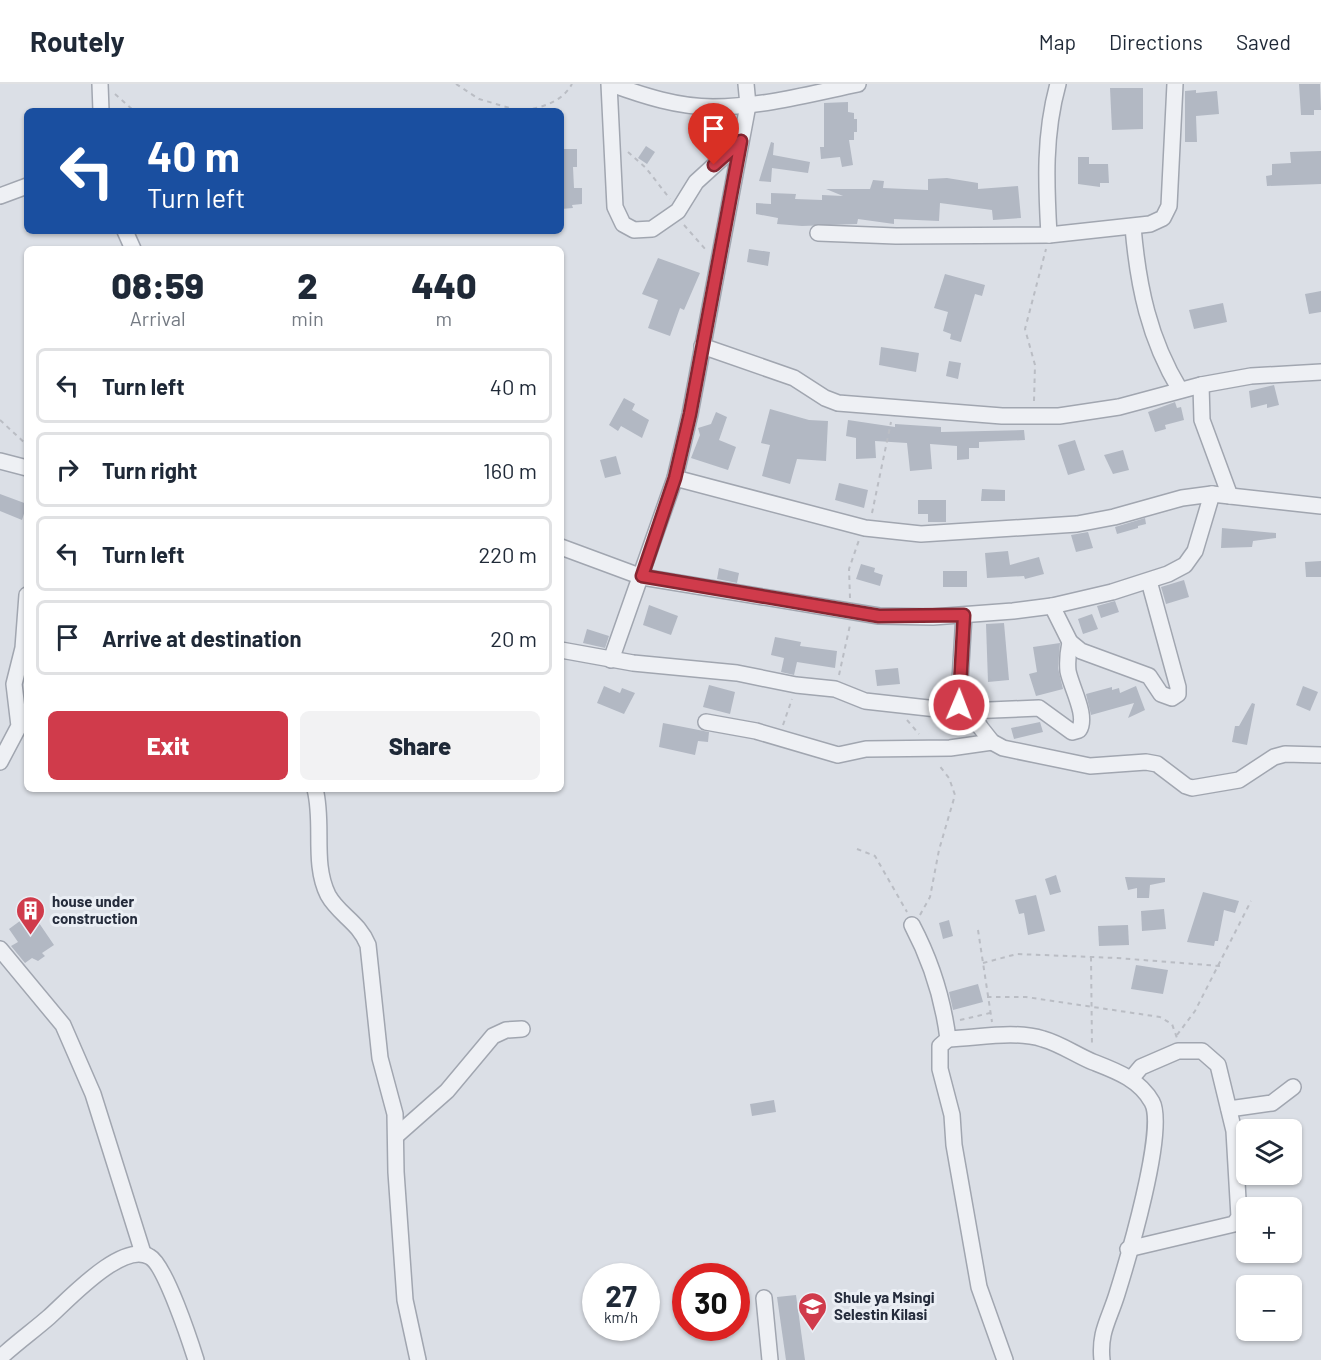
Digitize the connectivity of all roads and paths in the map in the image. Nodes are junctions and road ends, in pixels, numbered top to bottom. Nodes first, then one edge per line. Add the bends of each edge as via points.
1 (456, 84) edge
2 (572, 84) edge
3 (610, 84) edge
4 (746, 84) edge
5 (858, 84) edge
6 (1058, 84) edge
7 (1175, 84) edge
8 (105, 87) edge
9 (748, 105) junction
10 (102, 108) edge
11 (130, 108) edge
12 (511, 108) edge
13 (532, 108) edge
14 (611, 140) junction
15 (741, 141) junction
16 (24, 187) edge
17 (0, 196) edge
18 (678, 210) junction
19 (1133, 227) junction
20 (818, 233) dead end
21 (1049, 235) junction
22 (717, 259) junction
23 (702, 346) junction
24 (1321, 372) edge
25 (1201, 385) junction
26 (1180, 390) junction
27 (893, 408) junction
28 (1033, 417) junction
29 (0, 420) edge
30 (24, 442) edge
31 (0, 460) edge
32 (24, 467) edge
33 (675, 478) junction
34 (1212, 494) junction
35 (1230, 496) junction
36 (1321, 506) edge
37 (865, 528) junction
38 (564, 548) edge
39 (642, 576) junction
40 (1149, 581) junction
41 (1052, 606) junction
42 (851, 611) junction
43 (964, 615) junction
44 (24, 635) edge
45 (1070, 642) junction
46 (564, 652) edge
47 (610, 660) junction
48 (796, 685) junction
49 (835, 689) junction
50 (895, 704) junction
51 (967, 711) junction
52 (706, 722) dead end
53 (979, 725) junction
54 (777, 739) junction
55 (992, 742) junction
56 (930, 748) junction
57 (1321, 755) edge
58 (0, 762) edge
59 (315, 792) edge
60 (857, 849) dead end
61 (1251, 901) dead end
62 (912, 925) junction
63 (978, 930) dead end
64 (0, 949) edge
65 (1091, 956) junction
66 (983, 963) junction
67 (1220, 966) junction
68 (987, 997) junction
69 (1091, 1007) junction
70 (990, 1013) junction
71 (522, 1029) dead end
72 (947, 1031) junction
73 (1177, 1035) junction
74 (996, 1037) junction
75 (1178, 1051) junction
76 (1092, 1062) junction
77 (1131, 1079) junction
78 (1293, 1087) dead end
79 (1229, 1109) junction
80 (396, 1136) junction
81 (1128, 1250) junction
82 (143, 1253) junction
83 (764, 1298) dead end
84 (0, 1358) edge
85 (196, 1360) edge
86 (418, 1360) edge
87 (770, 1360) edge
88 (1005, 1360) edge
89 (1102, 1360) edge

1 - 12 path via 479,99
2 - 13 path via 553,102
3 - 9 street via 680,104
3 - 14 street
4 - 9 street
5 - 9 street
6 - 21 street via 1047,141
7 - 19 street via 1169,206 1162,218
8 - 10 street
8 - 11 path
9 - 15 street
14 - 18 path via 646,168
14 - 18 street via 615,207 623,224 634,230 652,229
15 - 18 street via 696,182
15 - 22 street
16 - 17 street
18 - 22 path via 690,234
19 - 21 street
19 - 26 street via 1136,267 1153,339
20 - 21 street
21 - 28 path via 1025,328 1035,364
22 - 23 street
23 - 27 street via 794,378 838,403
23 - 33 street
24 - 25 street via 1251,376
25 - 26 street
25 - 35 street via 1202,420
26 - 28 street via 1087,413
27 - 28 street
27 - 37 path via 877,493
29 - 30 path
31 - 32 street
33 - 37 street
33 - 39 street
34 - 35 street
34 - 37 street via 1077,524 921,534
34 - 40 street via 1195,551 1185,565
35 - 36 street
37 - 42 path via 852,552 849,569
38 - 39 street
39 - 42 street
39 - 47 street
40 - 41 street
40 - 45 street via 1178,694 1167,698 1149,676 1081,651
41 - 43 street
41 - 45 street
42 - 43 street via 910,617
42 - 49 path
43 - 51 street via 959,705
44 - 58 street via 14,684 19,726
45 - 51 street via 1068,668 1080,713 1079,730 1072,732 1039,708
46 - 47 street
47 - 48 street via 737,673
48 - 49 street
48 - 54 path
49 - 50 street via 865,701
50 - 53 street via 937,709
50 - 56 path
51 - 53 street
52 - 54 street
53 - 55 street
54 - 56 street via 838,755 879,748
55 - 56 street
55 - 57 street via 1015,751 1090,766 1156,764 1192,788 1239,780 1285,754
56 - 62 path via 955,795 930,897
59 - 80 street via 321,827 320,863 328,894 361,930 368,945 376,1034 395,1114
60 - 62 path via 878,861
61 - 67 path
62 - 72 street via 929,957
63 - 66 path
64 - 82 street via 47,1003 70,1041 93,1094
65 - 66 path via 1017,954
65 - 67 path
65 - 69 path
66 - 68 path
67 - 73 path via 1196,1011
68 - 69 path via 1026,997
68 - 70 path
69 - 73 path via 1160,1017 1172,1024
69 - 76 path
70 - 72 path
70 - 74 path
71 - 80 street via 493,1036 447,1091
72 - 74 street
72 - 88 street via 940,1047 940,1069 952,1115 969,1234 979,1287
73 - 75 path
74 - 76 street via 1035,1036
75 - 77 street via 1141,1067
75 - 79 street via 1202,1051 1218,1065
76 - 77 street
77 - 81 street via 1155,1109 1150,1165
78 - 79 street via 1272,1103
79 - 81 street via 1236,1150 1239,1217 1234,1224
80 - 86 street via 405,1300
81 - 89 street via 1100,1341
82 - 84 street via 122,1258 91,1279
82 - 85 street via 152,1257 164,1274
83 - 87 street

